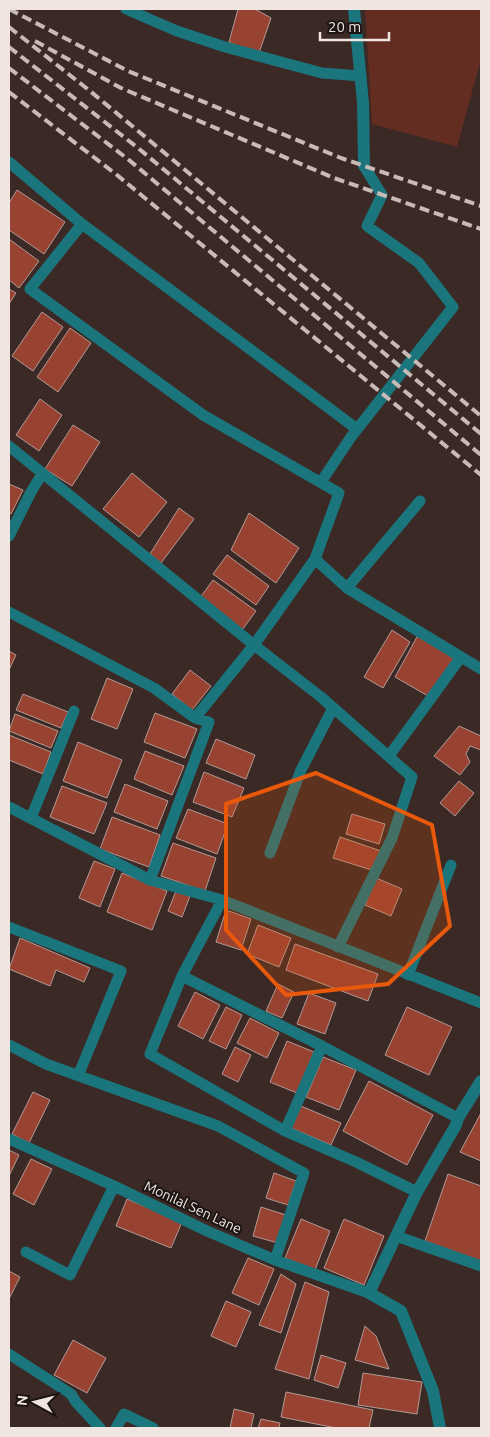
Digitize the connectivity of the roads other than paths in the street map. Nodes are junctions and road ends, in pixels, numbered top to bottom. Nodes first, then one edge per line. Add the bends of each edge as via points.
1 (126, 9) edge
2 (354, 9) edge
3 (361, 76) junction
4 (9, 162) edge
5 (364, 166) joint
6 (82, 224) junction
7 (357, 429) junction
8 (9, 446) edge
9 (42, 474) junction
10 (321, 482) junction
11 (420, 501) dead end
12 (12, 523) edge
13 (9, 536) edge
14 (315, 559) junction
15 (347, 588) junction
16 (9, 612) edge
17 (254, 645) junction
18 (461, 657) junction
19 (481, 669) edge
20 (333, 708) junction
21 (74, 711) dead end
22 (195, 718) junction
23 (389, 756) junction
24 (9, 807) edge
25 (31, 818) junction
26 (270, 853) dead end
27 (451, 865) dead end
28 (150, 880) junction
29 (222, 900) junction
30 (9, 927) edge
31 (338, 947) junction
32 (408, 975) junction
33 (182, 976) junction
34 (481, 1003) edge
35 (9, 1045) edge
36 (322, 1046) junction
37 (78, 1076) junction
38 (481, 1082) edge
39 (458, 1118) junction
40 (284, 1131) junction
41 (9, 1140) edge
42 (114, 1186) junction
43 (417, 1192) junction
44 (396, 1236) junction
45 (26, 1252) dead end
46 (275, 1260) junction
47 (481, 1266) edge
48 (369, 1293) junction
49 (9, 1354) edge
50 (100, 1428) edge
51 (116, 1428) edge
52 (153, 1428) edge
53 (440, 1428) edge

1 - 3 lane via 225,47 322,73
2 - 3 street
3 - 5 street
4 - 6 lane
5 - 7 lane via 382,195 367,226 419,263 453,307
6 - 7 lane
6 - 10 lane via 30,289 203,415
7 - 10 lane
8 - 9 lane
9 - 12 lane
9 - 17 lane
10 - 14 lane via 339,493
11 - 15 lane
12 - 13 lane
14 - 15 lane
14 - 17 lane
15 - 18 lane
16 - 22 lane via 154,688
17 - 20 lane
17 - 22 lane
18 - 19 lane
18 - 23 lane
20 - 23 lane
20 - 26 lane via 301,770
21 - 25 lane
22 - 28 lane via 209,722
23 - 31 lane via 412,777 392,838
24 - 25 lane
25 - 28 lane
27 - 32 lane
28 - 29 lane
29 - 31 lane
29 - 33 lane
30 - 37 lane via 121,971
31 - 32 lane
32 - 34 lane
33 - 36 lane
33 - 40 lane via 150,1054
35 - 37 lane
36 - 39 lane
36 - 40 lane
37 - 46 lane via 218,1126 304,1173
38 - 39 street
39 - 43 street
40 - 43 lane
41 - 42 lane, Monilal Sen Lane
42 - 45 lane via 70,1275
42 - 46 lane, Monilal Sen Lane
43 - 44 street
44 - 47 lane
44 - 48 street
46 - 48 lane, Monilal Sen Lane
48 - 53 street via 401,1311 433,1391
49 - 50 lane via 71,1394
51 - 52 lane via 124,1414

